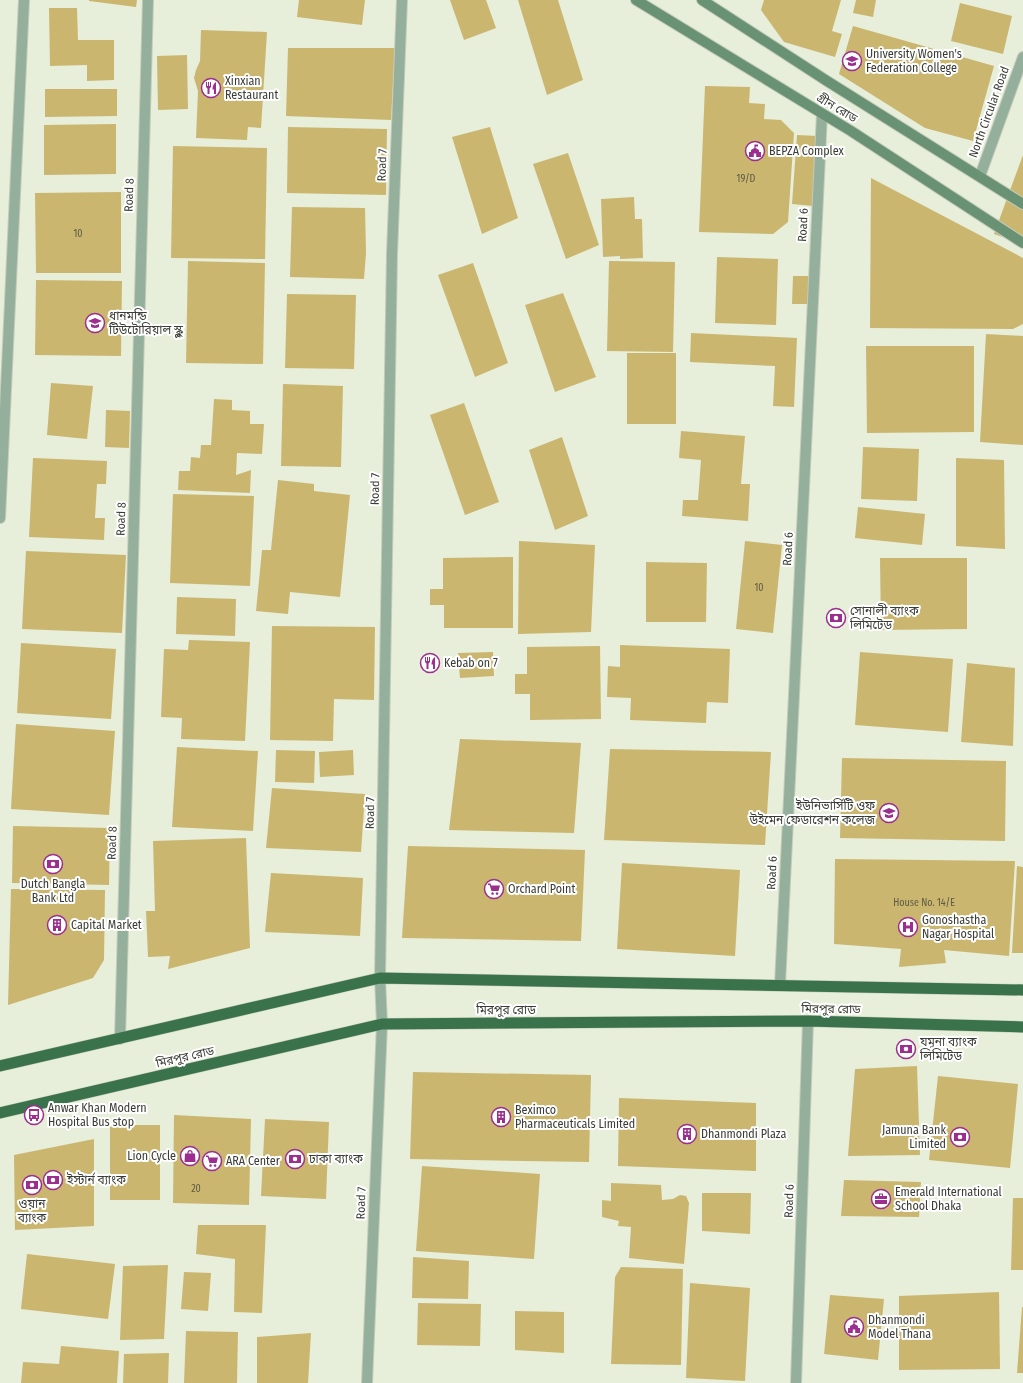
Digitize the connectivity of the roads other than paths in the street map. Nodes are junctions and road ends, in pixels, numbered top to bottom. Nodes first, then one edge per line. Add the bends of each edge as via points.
1 (24, 0) edge
2 (148, 0) edge
3 (402, 0) edge
4 (636, 0) edge
5 (702, 0) edge
6 (1023, 57) edge
7 (822, 114) junction
8 (980, 176) junction
9 (1023, 204) edge
10 (1023, 243) edge
11 (0, 518) edge
12 (380, 978) junction
13 (780, 985) junction
14 (1023, 990) edge
15 (808, 1021) junction
16 (382, 1024) junction
17 (1023, 1027) edge
18 (120, 1039) junction
19 (0, 1066) edge
20 (0, 1112) edge
21 (367, 1383) edge
22 (796, 1383) edge

1 - 11 street
2 - 18 street, Road 8
3 - 12 street, Road 7 via 392,261
4 - 7 main road, গ্রীন রোড
5 - 8 main road, গ্রীন রোড
6 - 8 street, North Circular Road
7 - 10 main road, গ্রীন রোড
7 - 13 street, Road 6
8 - 9 main road, গ্রীন রোড
12 - 13 highway, মিরপুর রোড
12 - 16 street, Road 7
12 - 18 highway, মিরপুর রোড
13 - 14 highway, মিরপুর রোড
15 - 16 highway, মিরপুর রোড
15 - 17 highway, মিরপুর রোড
15 - 22 street, Road 6
16 - 20 highway, মিরপুর রোড
16 - 21 street, Road 7
18 - 19 highway, মিরপুর রোড

